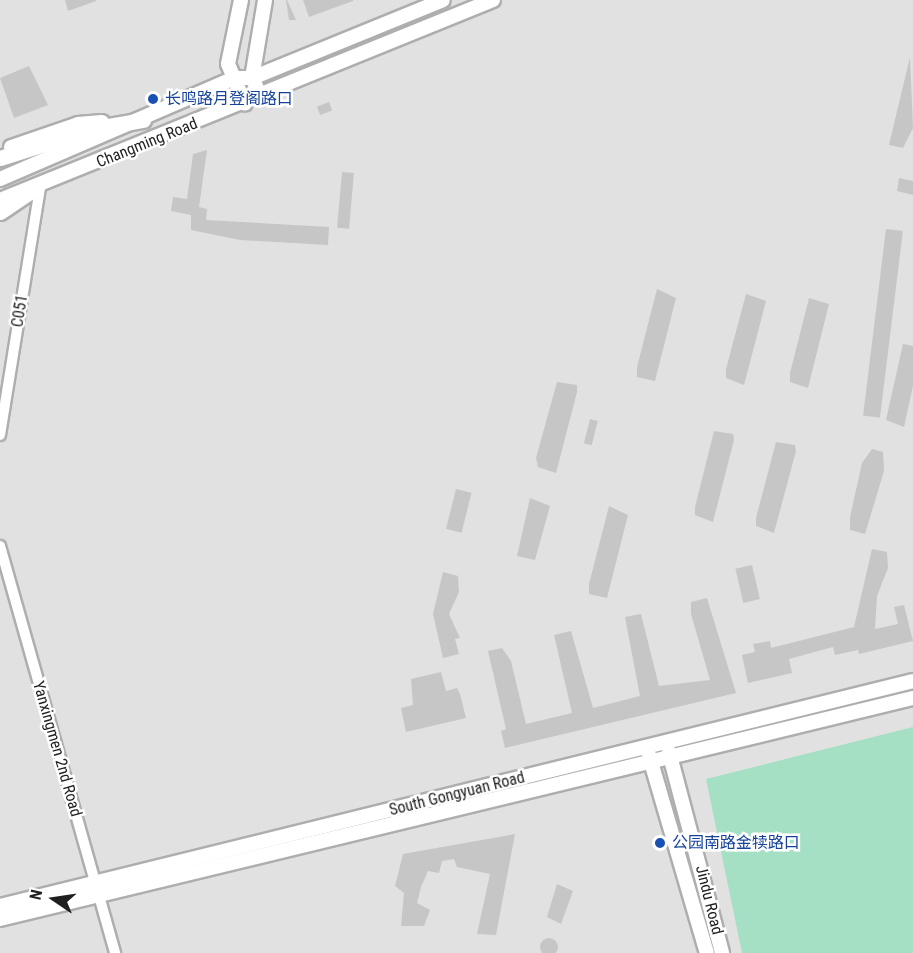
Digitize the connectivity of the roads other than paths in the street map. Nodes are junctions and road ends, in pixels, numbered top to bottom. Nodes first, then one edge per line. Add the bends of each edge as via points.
1 (241, 0) edge
2 (265, 0) edge
3 (443, 0) edge
4 (493, 0) edge
5 (234, 78) junction
6 (252, 78) junction
7 (261, 97) junction
8 (245, 104) junction
9 (143, 120) junction
10 (0, 151) edge
11 (0, 158) edge
12 (0, 179) edge
13 (37, 188) junction
14 (0, 200) edge
15 (0, 212) edge
16 (0, 435) edge
17 (0, 546) edge
18 (913, 681) edge
19 (913, 698) edge
20 (666, 743) junction
21 (647, 747) junction
22 (671, 759) junction
23 (651, 764) junction
24 (96, 888) junction
25 (0, 906) edge
26 (0, 919) edge
27 (115, 953) edge
28 (706, 953) edge
29 (722, 953) edge

1 - 5 main road via 228,64
2 - 6 main road
3 - 6 main road, Changming Road
4 - 7 main road, Changming Road
5 - 6 main road, Changming Road
5 - 8 main road
5 - 9 main road, Changming Road
6 - 7 main road
7 - 8 main road, Changming Road
8 - 13 main road, Changming Road
9 - 10 main road via 78,124
9 - 11 highway via 91,129
9 - 12 main road, Changming Road
13 - 14 main road, Changming Road
13 - 15 highway
13 - 16 street, C051
17 - 24 street, Yanxingmen 2nd Road
18 - 20 main road, South Gongyuan Road
19 - 22 main road, South Gongyuan Road
20 - 21 main road, South Gongyuan Road
20 - 22 main road, Jindu Road
21 - 23 main road, Jindu Road
21 - 24 main road, South Gongyuan Road
22 - 23 main road, South Gongyuan Road
22 - 29 main road, Jindu Road
23 - 24 main road, South Gongyuan Road
23 - 28 main road, Jindu Road
24 - 25 main road, South Gongyuan Road
24 - 26 main road, South Gongyuan Road
24 - 27 street, Yanxingmen 2nd Road

